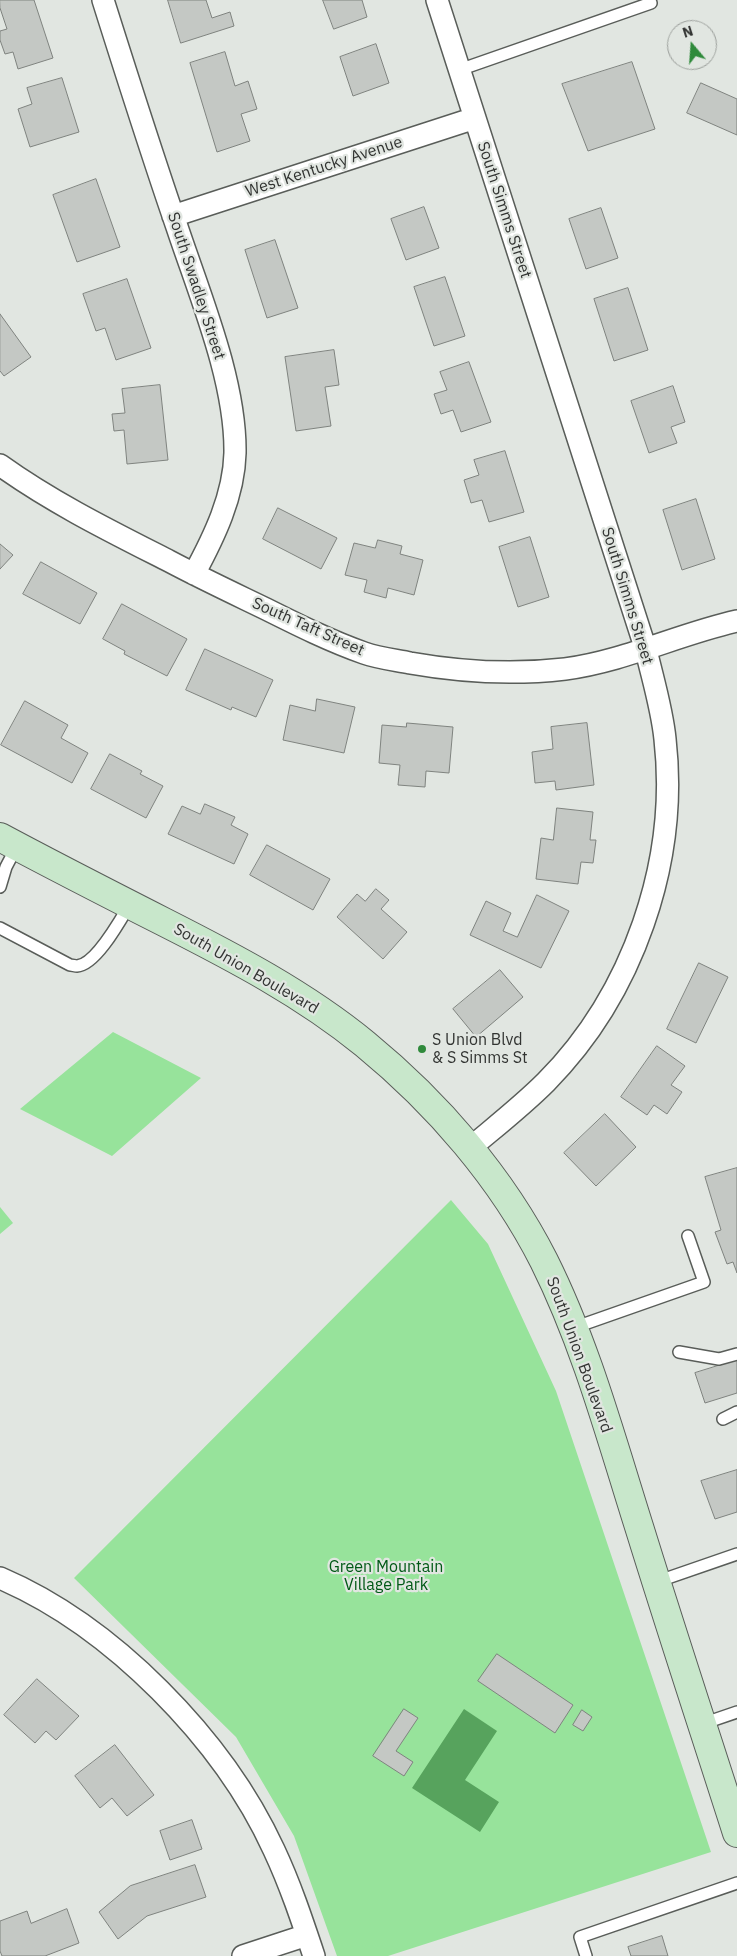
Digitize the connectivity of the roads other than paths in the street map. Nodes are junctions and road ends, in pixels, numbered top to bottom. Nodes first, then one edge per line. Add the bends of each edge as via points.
1 (103, 0) edge
2 (437, 0) edge
3 (651, 3) dead end
4 (459, 70) junction
5 (475, 118) junction
6 (173, 216) junction
7 (0, 465) edge
8 (194, 574) junction
9 (737, 621) edge
10 (646, 650) junction
11 (8, 842) edge
12 (0, 887) edge
13 (130, 904) junction
14 (0, 928) edge
15 (469, 1149) junction
16 (688, 1236) dead end
17 (573, 1328) junction
18 (679, 1352) dead end
19 (737, 1354) edge
20 (737, 1412) edge
21 (723, 1419) dead end
22 (737, 1554) edge
23 (0, 1578) edge
24 (656, 1582) junction
25 (737, 1712) edge
26 (702, 1724) junction
27 (737, 1833) edge
28 (737, 1883) edge
29 (307, 1935) junction
30 (243, 1956) edge
31 (314, 1956) edge
32 (586, 1956) edge

1 - 6 street, South Swadley Street
2 - 4 street, South Simms Street
3 - 4 lane
4 - 5 street, South Simms Street
5 - 6 street, West Kentucky Avenue
5 - 10 street, South Simms Street
6 - 8 street, South Swadley Street via 224,371 234,427 235,454 224,509
7 - 8 street, South Taft Street via 80,515
8 - 10 street, South Taft Street via 324,638 366,653 438,668 476,672 556,670 606,662
9 - 10 street, South Taft Street
10 - 15 street, South Simms Street via 665,738 668,771 661,851 643,928 613,991 568,1057 546,1082
11 - 12 lane via 6,868
11 - 13 main road, South Union Boulevard
13 - 14 lane via 118,927 98,952 78,966 70,965
13 - 15 main road, South Union Boulevard via 264,975 337,1022 391,1066
15 - 17 main road, South Union Boulevard via 535,1244
16 - 17 lane via 704,1282
17 - 24 main road, South Union Boulevard
18 - 19 lane via 720,1360
20 - 21 lane
22 - 24 lane
23 - 29 street via 54,1606 104,1642 179,1709 205,1740 254,1812 274,1849
24 - 26 main road, South Union Boulevard
25 - 26 lane
26 - 27 main road, South Union Boulevard
28 - 32 lane via 580,1938
29 - 30 street
29 - 31 street

